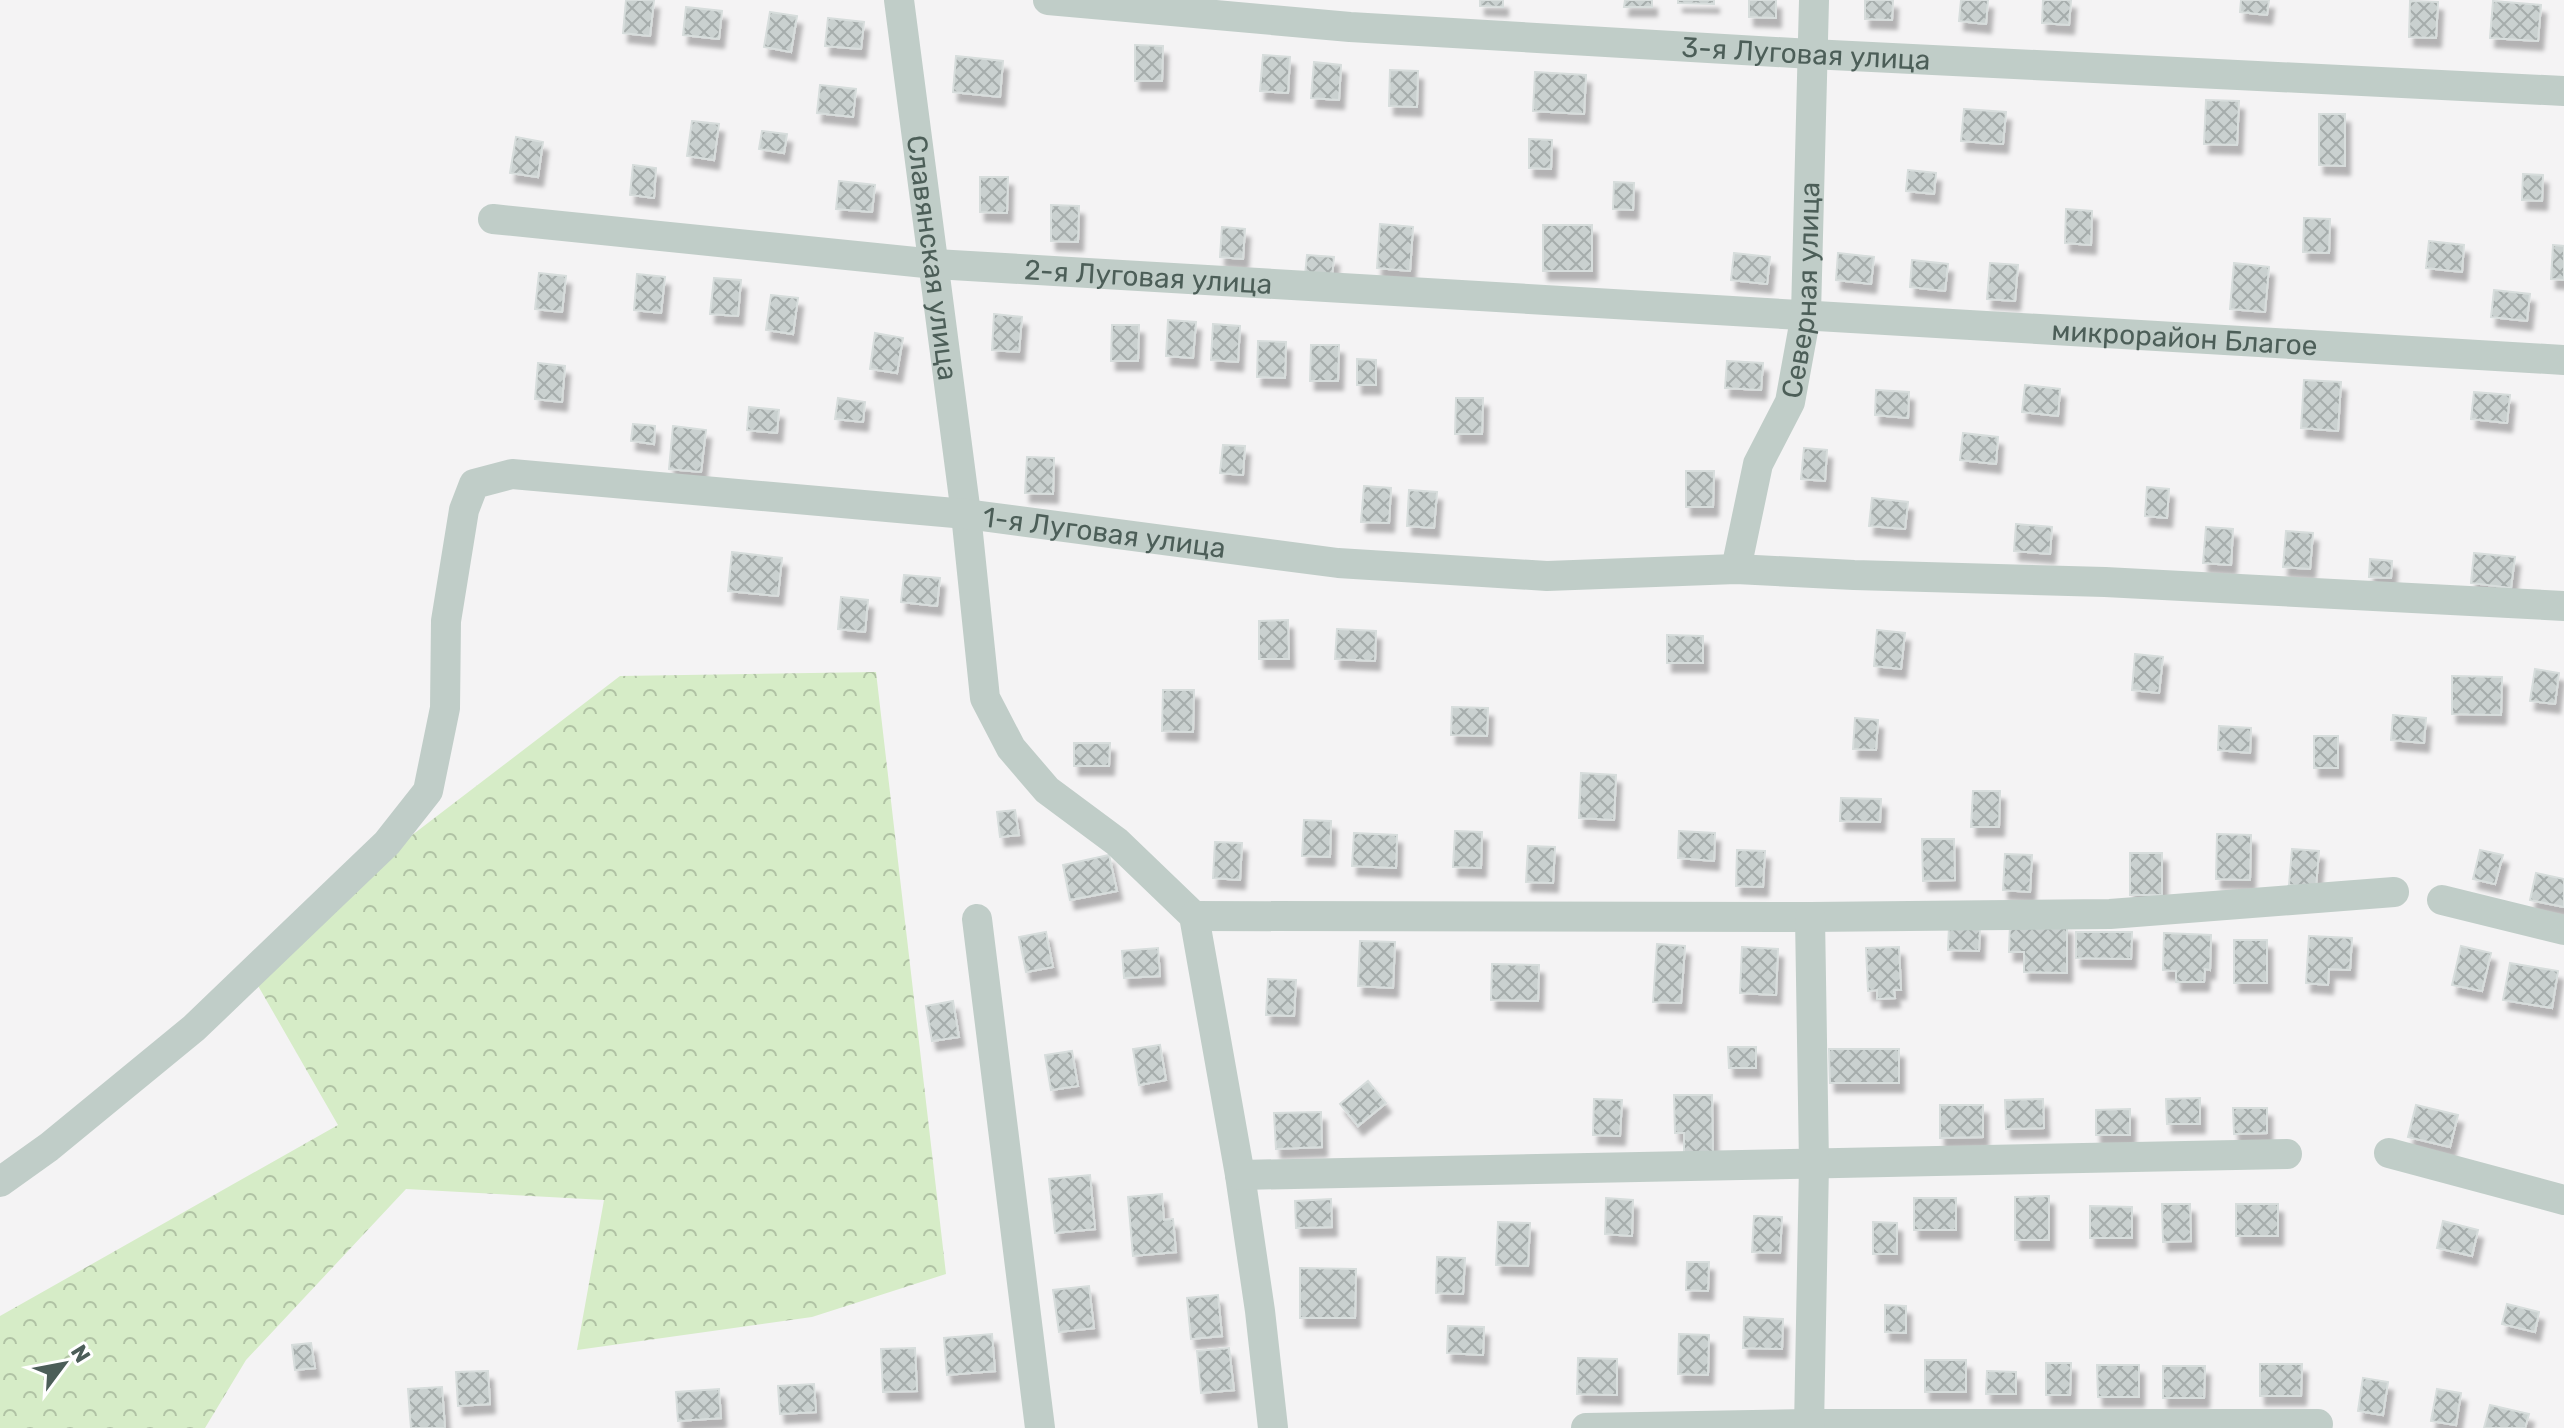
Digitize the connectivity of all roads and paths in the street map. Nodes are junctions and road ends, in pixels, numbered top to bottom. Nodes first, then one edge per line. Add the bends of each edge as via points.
1 (899, 0) edge
2 (1048, 0) edge
3 (1814, 0) edge
4 (1811, 54) junction
5 (2564, 91) edge
6 (493, 219) dead end
7 (935, 264) junction
8 (1806, 314) junction
9 (2564, 360) edge
10 (966, 514) junction
11 (1736, 569) junction
12 (2564, 606) edge
13 (2394, 892) dead end
14 (2442, 900) dead end
15 (1194, 916) junction
16 (1810, 917) junction
17 (977, 919) dead end
18 (2564, 930) edge
19 (2389, 1153) dead end
20 (2287, 1154) dead end
21 (1814, 1164) junction
22 (1240, 1175) junction
23 (0, 1182) edge
24 (2564, 1200) edge
25 (2318, 1424) dead end
26 (1809, 1426) edge
27 (1040, 1428) edge
28 (1273, 1428) edge
29 (1586, 1428) edge

1 - 7 street, Славянская улица
2 - 4 street, 3-я Луговая улица via 1350,27
3 - 4 street, Северная улица
4 - 5 street, 3-я Луговая улица
4 - 8 street, Северная улица
6 - 7 street, 2-я Луговая улица
7 - 8 street, 2-я Луговая улица
7 - 10 street, Славянская улица
8 - 9 street, микрорайон Благое
8 - 11 street, Северная улица via 1790,402 1758,464
10 - 11 street, 1-я Луговая улица via 1338,563 1547,576
10 - 15 street, Славянская улица via 985,698 1011,748 1047,790 1117,842
10 - 23 street, 1-я Луговая улица via 512,474 474,484 464,510 446,621 445,708 428,791 387,843 194,1028
11 - 12 street, 1-я Луговая улица
13 - 16 street via 2110,914
14 - 18 street
15 - 16 street
15 - 22 street
16 - 21 street
17 - 27 street
19 - 24 street
20 - 21 street
21 - 22 street
21 - 26 street
22 - 28 street
25 - 26 street
26 - 29 street

